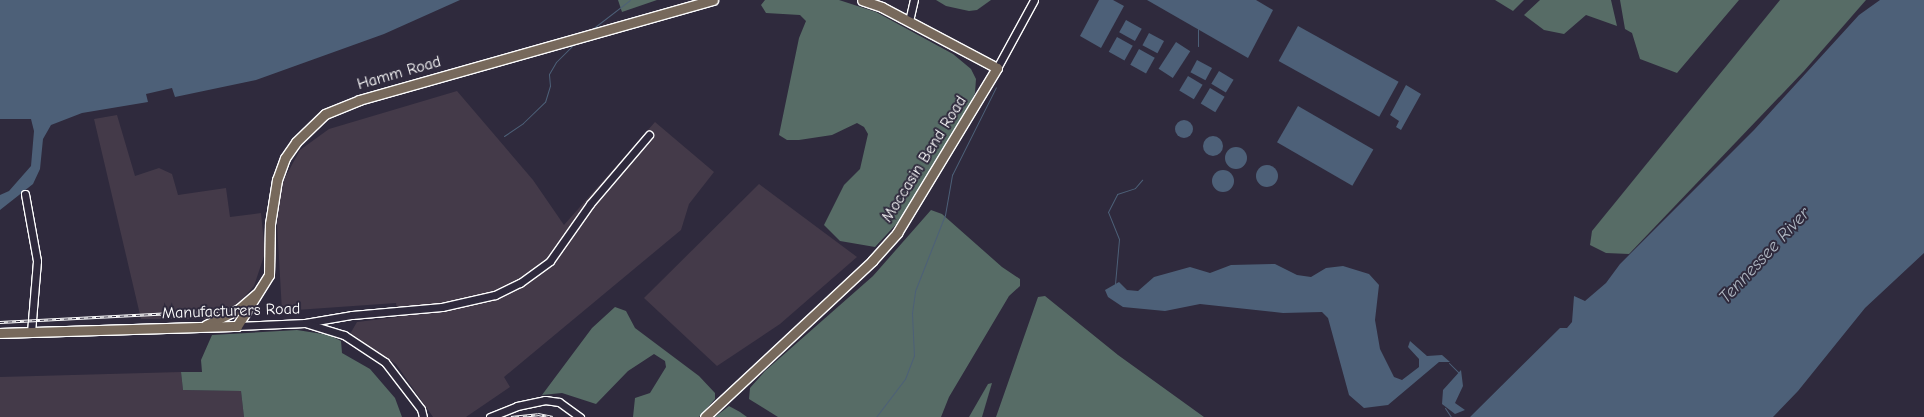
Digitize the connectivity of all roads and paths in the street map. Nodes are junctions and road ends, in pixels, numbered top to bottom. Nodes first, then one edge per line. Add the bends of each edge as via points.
1 (713, 0) edge
2 (862, 0) edge
3 (1034, 0) edge
4 (914, 1) edge
5 (909, 21) junction
6 (997, 68) junction
7 (649, 135) dead end
8 (25, 194) dead end
9 (264, 287) junction
10 (306, 323) junction
11 (202, 326) junction
12 (237, 326) junction
13 (31, 332) junction
14 (0, 333) edge
15 (423, 417) edge
16 (490, 417) edge
17 (580, 417) edge
18 (705, 417) edge

1 - 9 main road, Hamm Road via 365,98 325,114 296,142 277,180 270,224 272,262
2 - 5 main road
3 - 6 street, Moccasin Bend Road
4 - 5 street
5 - 6 main road
6 - 18 main road, Moccasin Bend Road via 897,232 872,261
7 - 10 street via 590,204 550,261 520,283 495,295 442,307 352,315
8 - 13 street via 37,261
9 - 11 main road via 239,309
9 - 12 main road, Hamm Road
10 - 12 street, Manufacturers Road
10 - 15 street, Manufacturers Road via 344,335 386,362
11 - 12 main road, Manufacturers Road
11 - 13 main road, Manufacturers Road
13 - 14 main road, Manufacturers Road
16 - 17 street via 517,406 545,400 559,402

